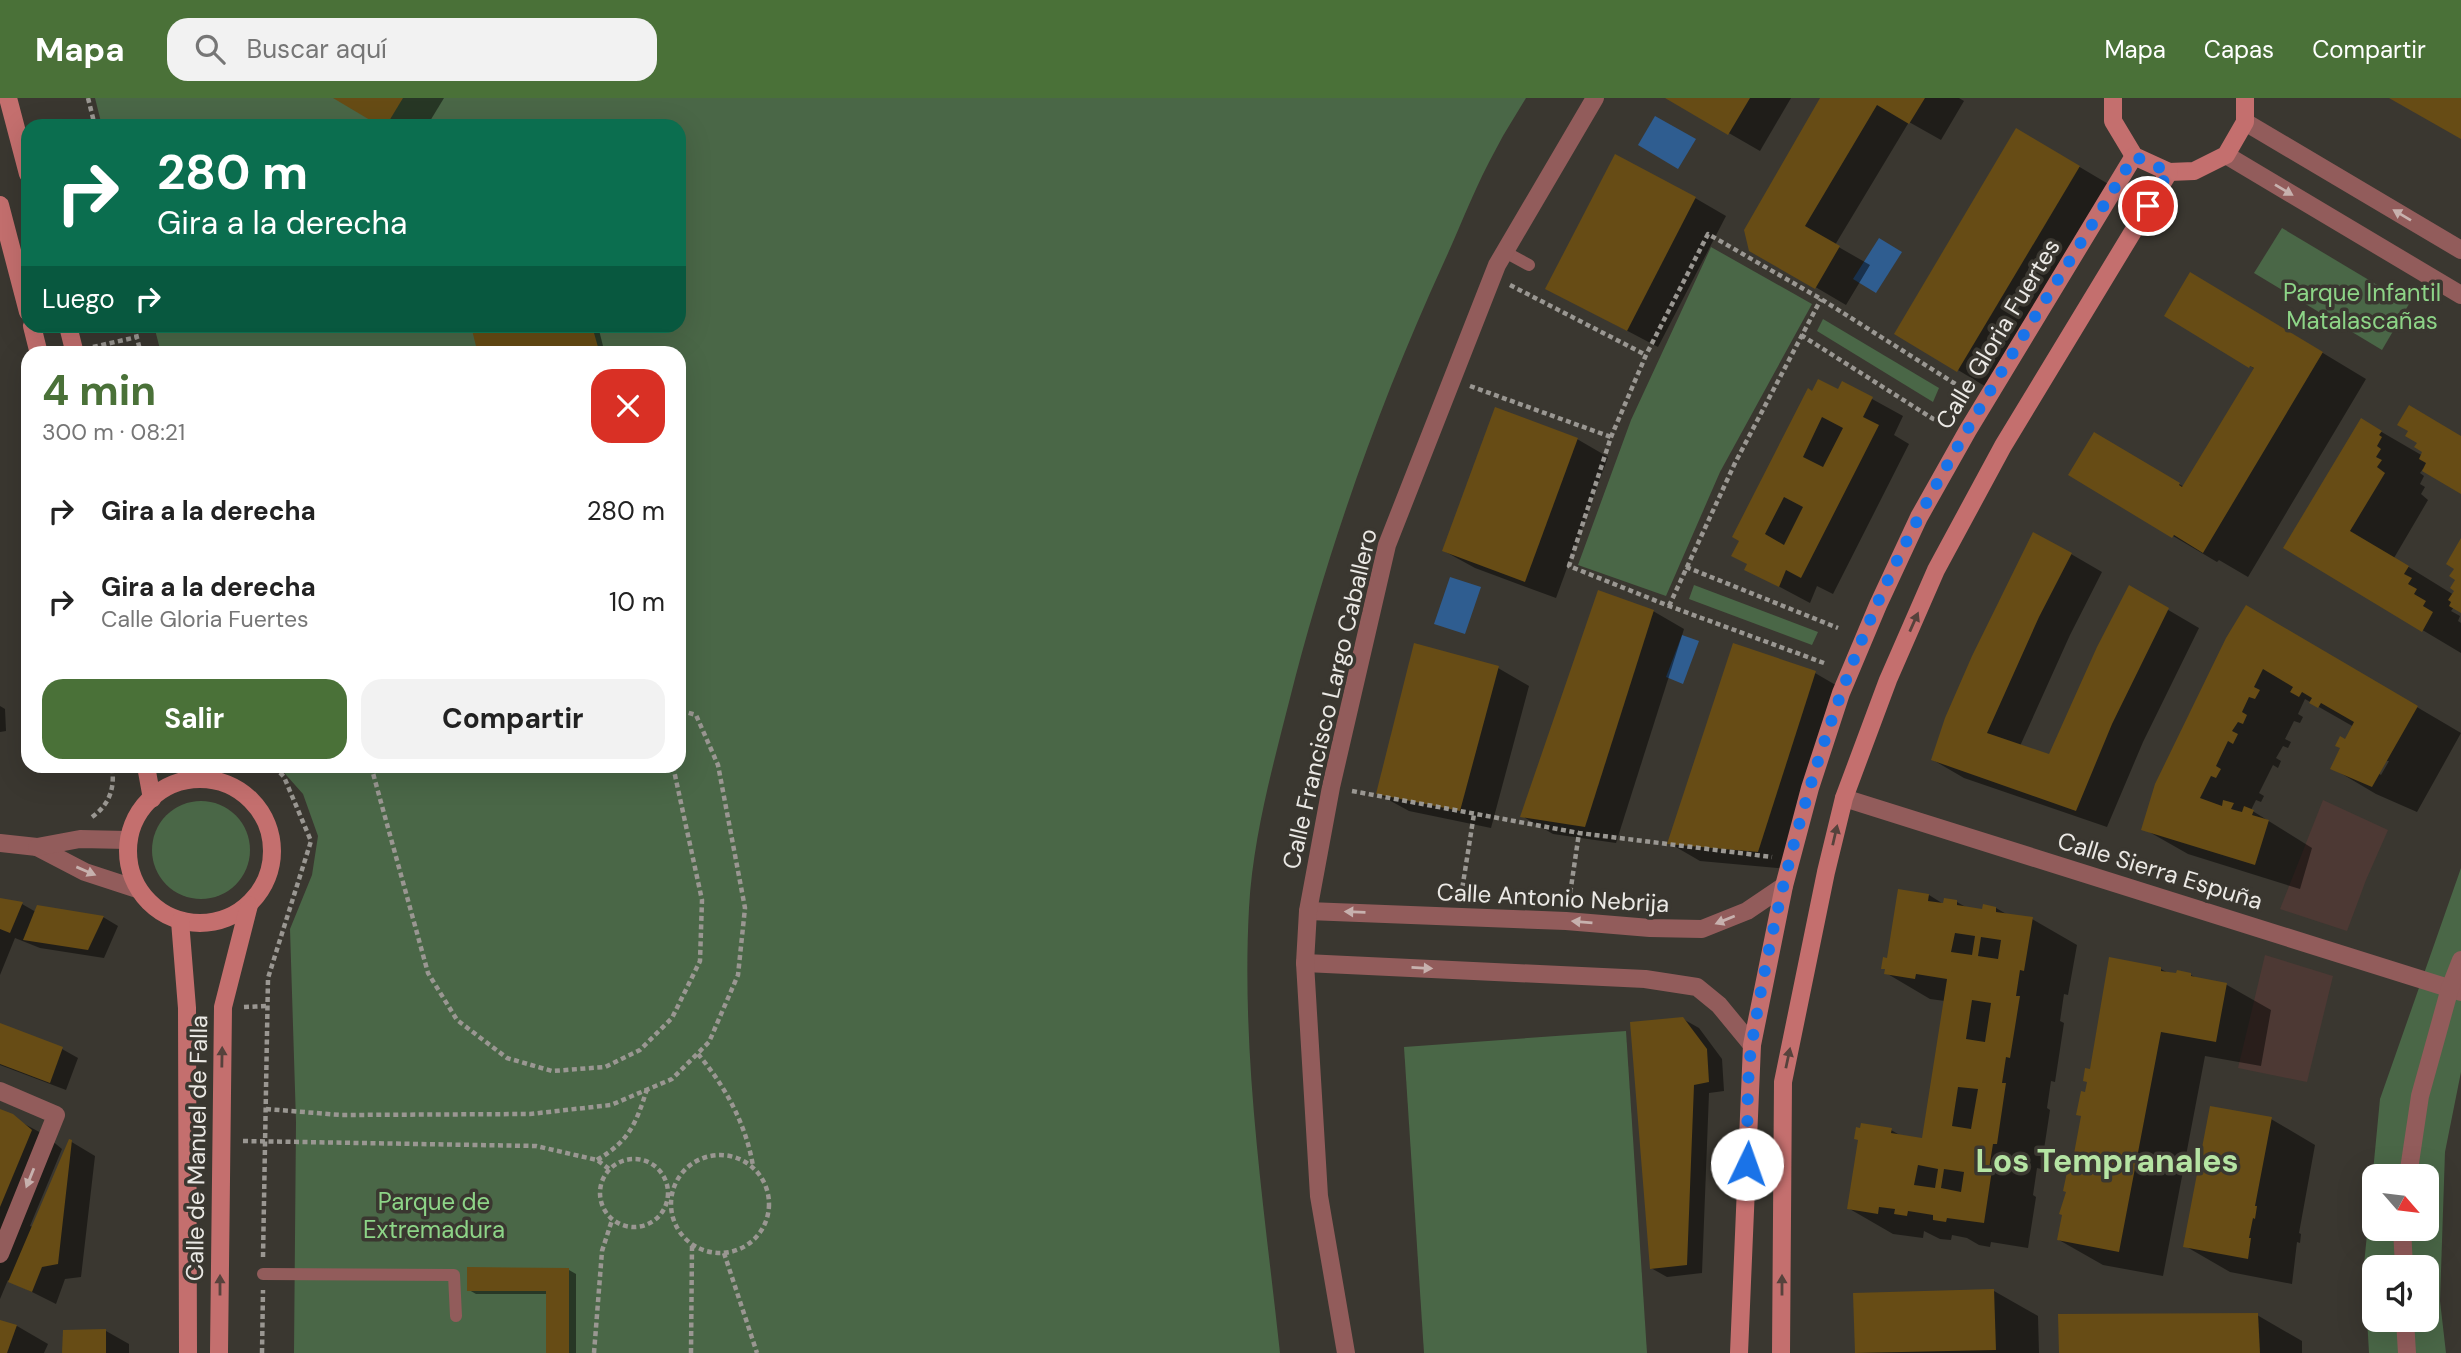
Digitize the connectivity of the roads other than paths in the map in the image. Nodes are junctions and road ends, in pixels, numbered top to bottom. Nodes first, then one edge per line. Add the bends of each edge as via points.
1 (8, 98) edge
2 (1595, 98) edge
3 (2113, 98) edge
4 (2245, 98) edge
5 (2245, 122) junction
6 (21, 147) edge
7 (2225, 155) junction
8 (2134, 156) junction
9 (2169, 172) junction
10 (0, 205) edge
11 (2461, 250) edge
12 (1505, 252) junction
13 (1529, 265) dead end
14 (21, 285) edge
15 (2461, 295) edge
16 (146, 773) edge
17 (206, 773) edge
18 (1844, 798) junction
19 (152, 799) junction
20 (127, 840) junction
21 (4, 845) edge
22 (37, 847) junction
23 (1784, 886) junction
24 (137, 889) junction
25 (249, 905) junction
26 (1308, 911) junction
27 (180, 920) junction
28 (2461, 960) edge
29 (1305, 963) junction
30 (2456, 990) edge
31 (1752, 1045) junction
32 (0, 1091) edge
33 (2410, 1164) edge
34 (0, 1254) edge
35 (263, 1275) road end
36 (456, 1316) dead end
37 (2406, 1332) edge
38 (187, 1353) edge
39 (219, 1353) edge
40 (1346, 1353) edge
41 (1739, 1353) edge
42 (1781, 1353) edge
43 (2407, 1353) edge

1 - 6 main road
2 - 12 street, Calle Francisco Largo Caballero
3 - 8 main road via 2113,121
4 - 5 main road
5 - 7 main road
11 -> 5 street
7 - 9 main road via 2194,171
7 -> 15 street
8 - 9 main road
8 - 23 main road, Calle Gloria Fuertes via 1919,517 1841,693
18 -> 9 main road via 1936,570 2003,446
10 - 14 main road
12 - 13 lane
12 - 26 street, Calle Francisco Largo Caballero via 1387,545 1331,787
16 - 19 main road
17 - 19 main road
17 - 25 main road via 244,794 268,827 272,853 264,884
18 - 30 street, Calle Sierra Espuña
42 -> 18 main road via 1783,1082
19 - 20 main road via 136,818
20 - 22 street via 80,839
20 - 24 main road via 127,866
21 - 22 street
22 -> 24 street via 85,872
23 -> 26 street, Calle Antonio Nebrija via 1747,911 1702,929
23 - 31 main road, Calle Gloria Fuertes
24 - 27 main road via 148,905
25 - 27 main road via 222,919
39 -> 25 main road, Calle de Manuel de Falla via 223,1007
26 - 29 street, Calle Francisco Largo Caballero
27 - 38 main road, Calle de Manuel de Falla via 187,1008
28 - 30 street
29 -> 31 street via 1645,979 1697,986
29 - 40 street, Calle Francisco Largo Caballero via 1319,1196
30 - 33 street via 2420,1096
31 - 41 main road, Calle Gloria Fuertes
32 -> 34 street via 56,1115
35 - 36 lane via 454,1275
37 - 43 street

